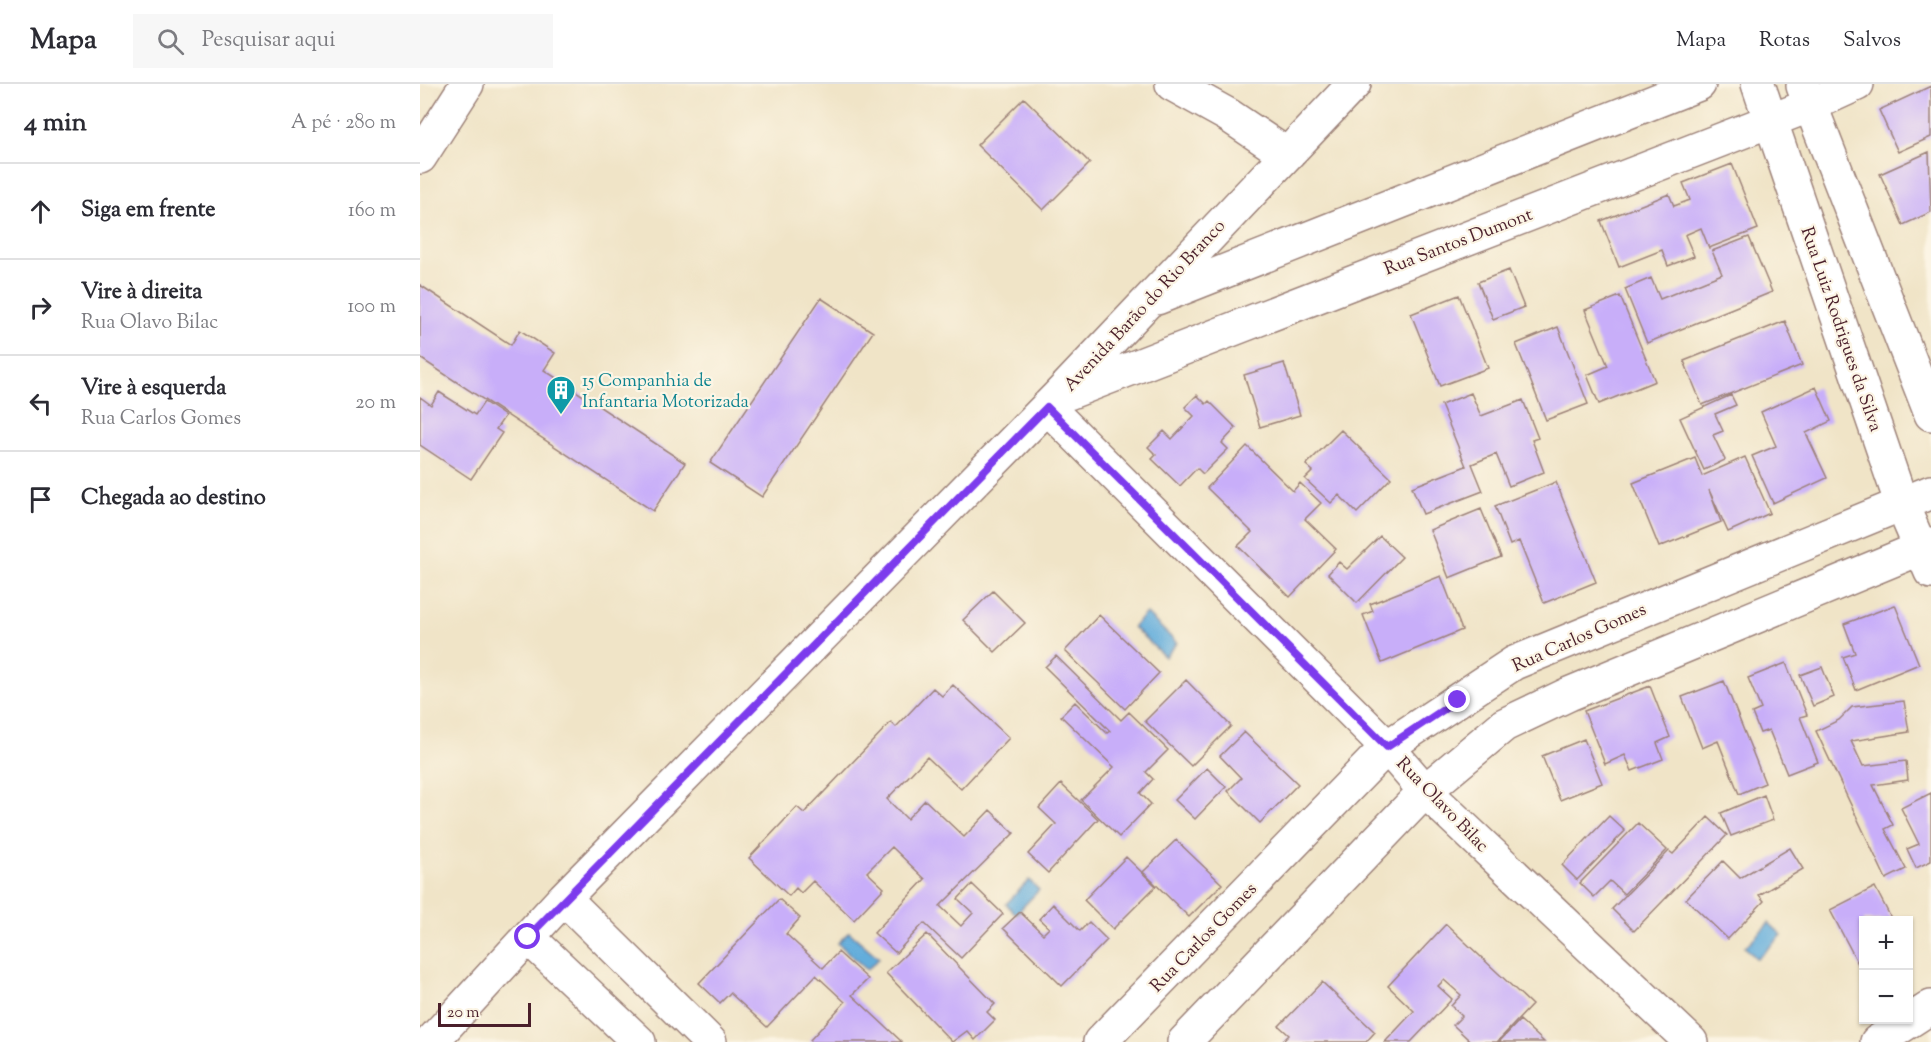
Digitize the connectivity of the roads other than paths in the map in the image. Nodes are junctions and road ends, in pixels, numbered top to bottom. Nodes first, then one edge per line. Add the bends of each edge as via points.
1 (467, 84) edge
2 (1172, 84) edge
3 (1354, 84) edge
4 (1700, 84) edge
5 (1758, 84) edge
6 (1857, 84) edge
7 (1807, 95) edge
8 (1772, 119) junction
9 (1286, 154) junction
10 (420, 157) edge
11 (1149, 301) junction
12 (1052, 402) junction
13 (1931, 414) edge
14 (1916, 499) edge
15 (1928, 554) edge
16 (1387, 747) junction
17 (1425, 791) junction
18 (564, 898) junction
19 (528, 937) junction
20 (1931, 1008) edge
21 (431, 1042) edge
22 (639, 1042) edge
23 (710, 1042) edge
24 (1100, 1042) edge
25 (1184, 1042) edge
26 (1691, 1042) edge
27 (1877, 1042) edge

1 - 10 street
2 - 9 street
3 - 9 street, Avenida Barão do Rio Branco
4 - 11 street
5 - 8 street, Rua Luiz Rodrigues da Silva
6 - 7 street, Rua Santos Dumont
7 - 8 street, Rua Santos Dumont
7 - 13 street
8 - 12 street, Rua Santos Dumont
8 - 14 street, Rua Luiz Rodrigues da Silva
9 - 11 street, Avenida Barão do Rio Branco
11 - 12 street, Avenida Barão do Rio Branco
12 - 16 street, Rua Olavo Bilac
12 - 18 street, Avenida Barão do Rio Branco
14 - 15 street, Rua Luiz Rodrigues da Silva
14 - 16 street, Rua Carlos Gomes via 1514,663
15 - 17 street via 1569,694 1504,725
16 - 17 street, Rua Olavo Bilac
16 - 24 street, Rua Carlos Gomes
17 - 25 street
17 - 26 street, Rua Olavo Bilac
18 - 19 street, Avenida Barão do Rio Branco
18 - 23 street
19 - 21 street, Avenida Barão do Rio Branco
19 - 22 street
20 - 27 street

